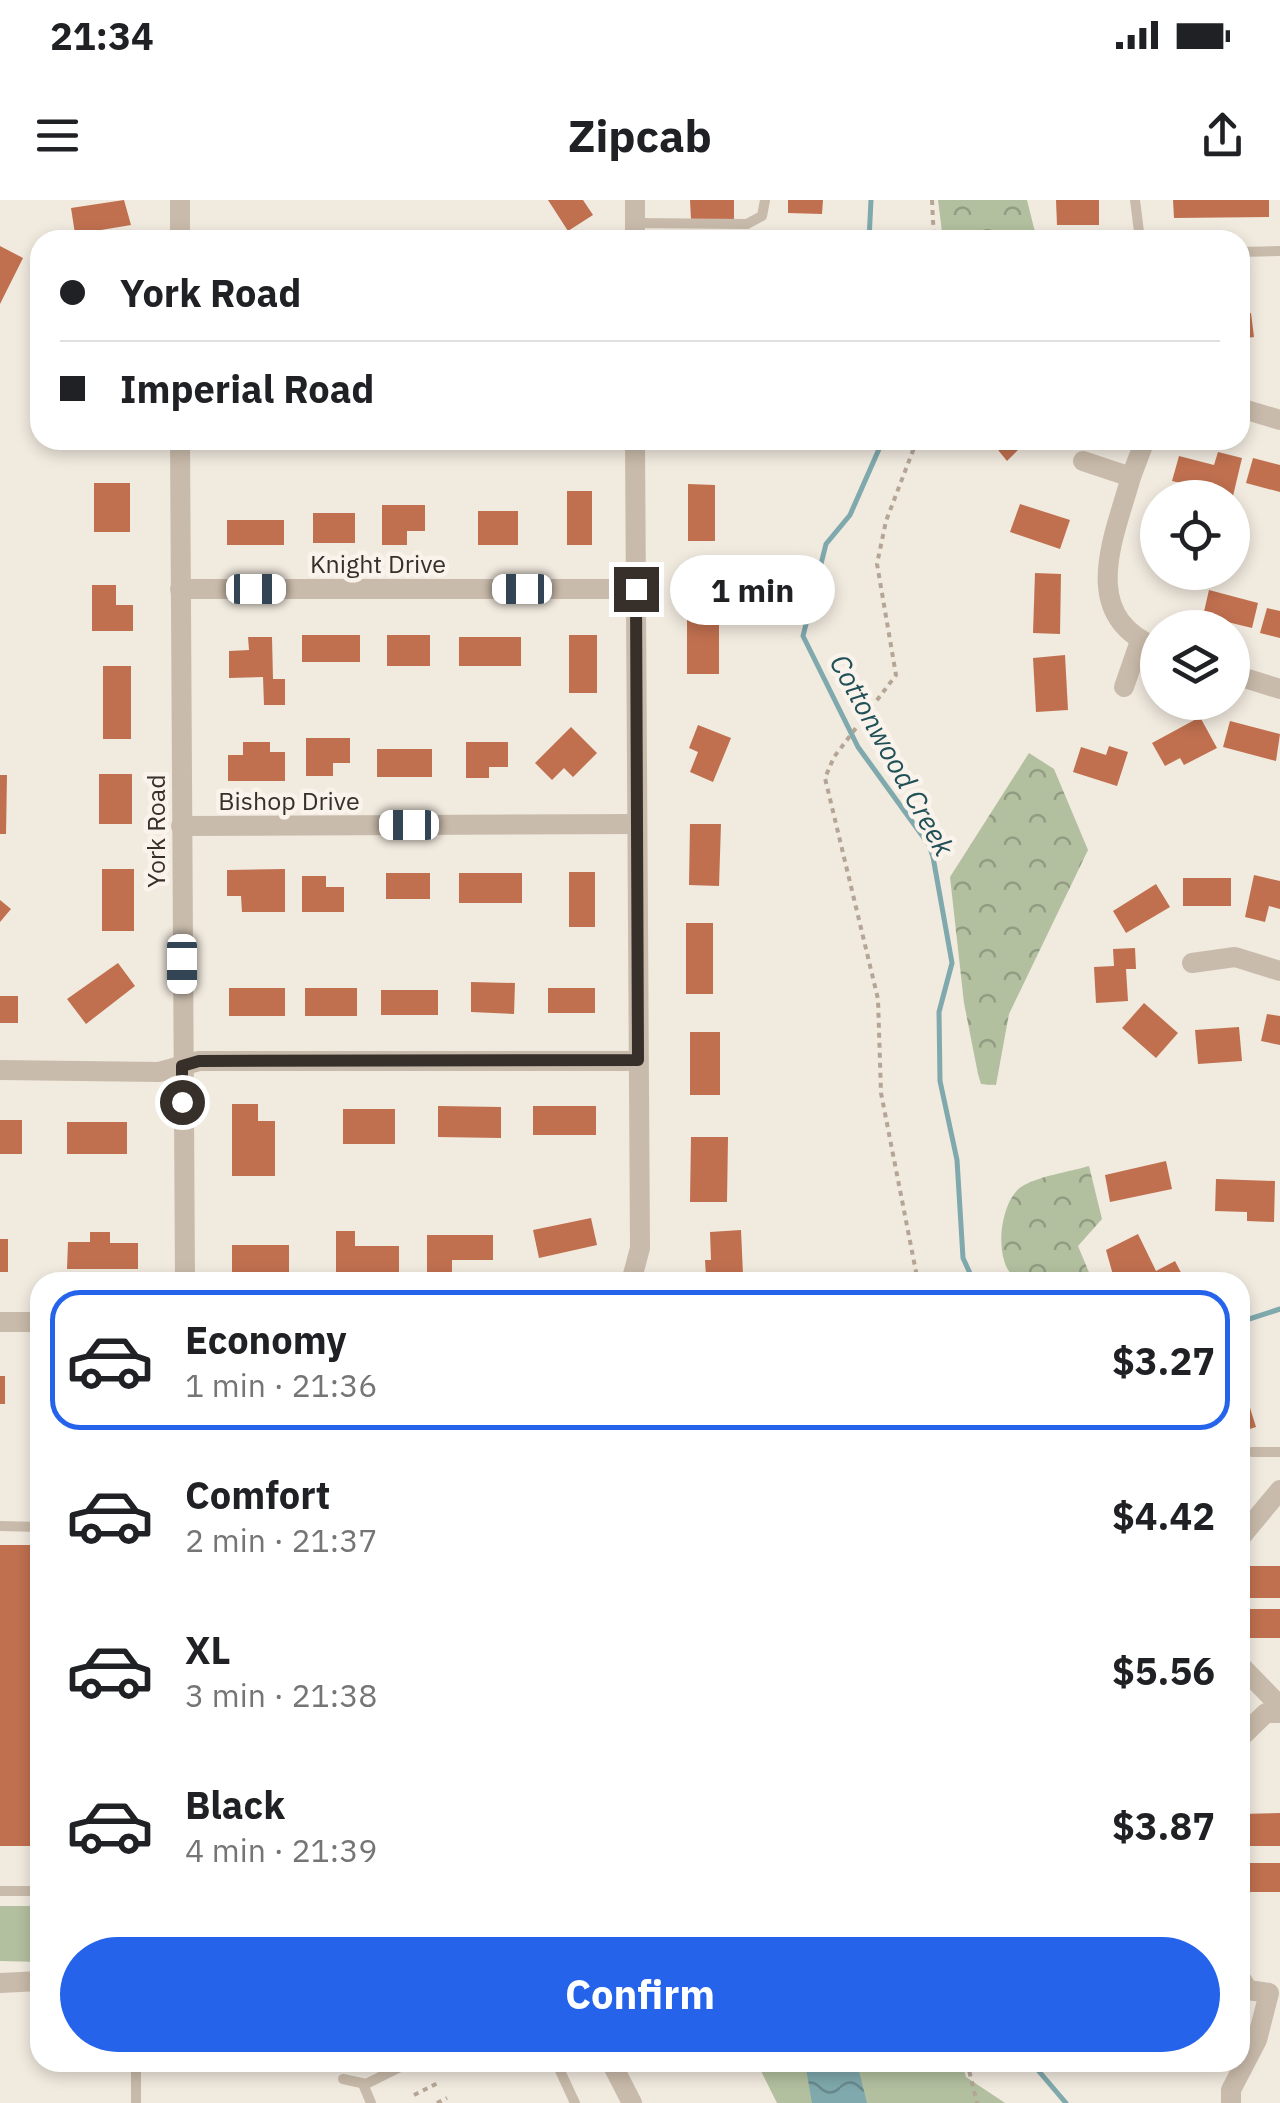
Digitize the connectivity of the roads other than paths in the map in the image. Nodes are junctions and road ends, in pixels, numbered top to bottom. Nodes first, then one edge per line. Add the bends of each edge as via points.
1 (180, 200) edge
2 (634, 200) edge
3 (765, 200) edge
4 (1135, 200) edge
5 (180, 230) edge
6 (635, 230) edge
7 (663, 230) edge
8 (1139, 230) edge
9 (1280, 251) edge
10 (1250, 252) edge
11 (1250, 409) edge
12 (1278, 413) edge
13 (180, 450) edge
14 (635, 450) edge
15 (1141, 450) edge
16 (1083, 460) dead end
17 (1131, 476) junction
18 (180, 589) junction
19 (636, 589) junction
20 (1140, 636) edge
21 (1140, 658) edge
22 (1250, 680) edge
23 (1124, 687) dead end
24 (1280, 689) edge
25 (637, 824) junction
26 (182, 826) junction
27 (1192, 963) dead end
28 (1280, 971) edge
29 (638, 1060) junction
30 (182, 1066) junction
31 (0, 1070) edge
32 (185, 1272) edge
33 (634, 1272) edge
34 (0, 1322) edge
35 (30, 1322) edge
36 (1252, 1452) dead end
37 (1280, 1452) edge
38 (1280, 1490) edge
39 (0, 1526) edge
40 (1250, 1526) edge
41 (30, 1527) edge
42 (1250, 1676) edge
43 (1280, 1710) edge
44 (1250, 1728) edge
45 (0, 1891) edge
46 (30, 1891) edge
47 (30, 1982) edge
48 (0, 1983) edge
49 (1250, 1990) edge
50 (1275, 1992) edge
51 (1250, 2055) edge
52 (136, 2072) edge
53 (388, 2072) edge
54 (561, 2072) edge
55 (617, 2072) edge
56 (1241, 2072) edge
57 (343, 2079) dead end
58 (362, 2084) junction
59 (136, 2103) edge
60 (372, 2103) edge
61 (575, 2103) edge
62 (632, 2103) edge
63 (1231, 2103) edge

1 - 5 street
2 - 6 street
3 - 7 lane via 762,216 747,224
4 - 8 lane
9 - 10 lane
11 - 12 street
13 - 18 street, York Road
14 - 19 street
15 - 17 street
16 - 17 street
17 - 20 street via 1104,589 1116,614
18 - 19 street, Knight Drive
18 - 26 street, York Road
19 - 25 street
21 - 23 street
22 - 24 street
25 - 26 street, Bishop Drive
25 - 29 street
26 - 30 street, York Road
27 - 28 street via 1235,957
29 - 30 street
29 - 33 street via 640,1248
30 - 31 street via 159,1072
30 - 32 street, York Road
34 - 35 street
36 - 37 lane
38 - 40 street
39 - 41 lane
42 - 43 street
43 - 44 street
45 - 46 lane
47 - 48 street
49 - 50 street
50 - 51 street
52 - 59 lane
53 - 58 lane
54 - 61 lane
55 - 62 street
56 - 63 street
57 - 58 lane
58 - 60 lane

